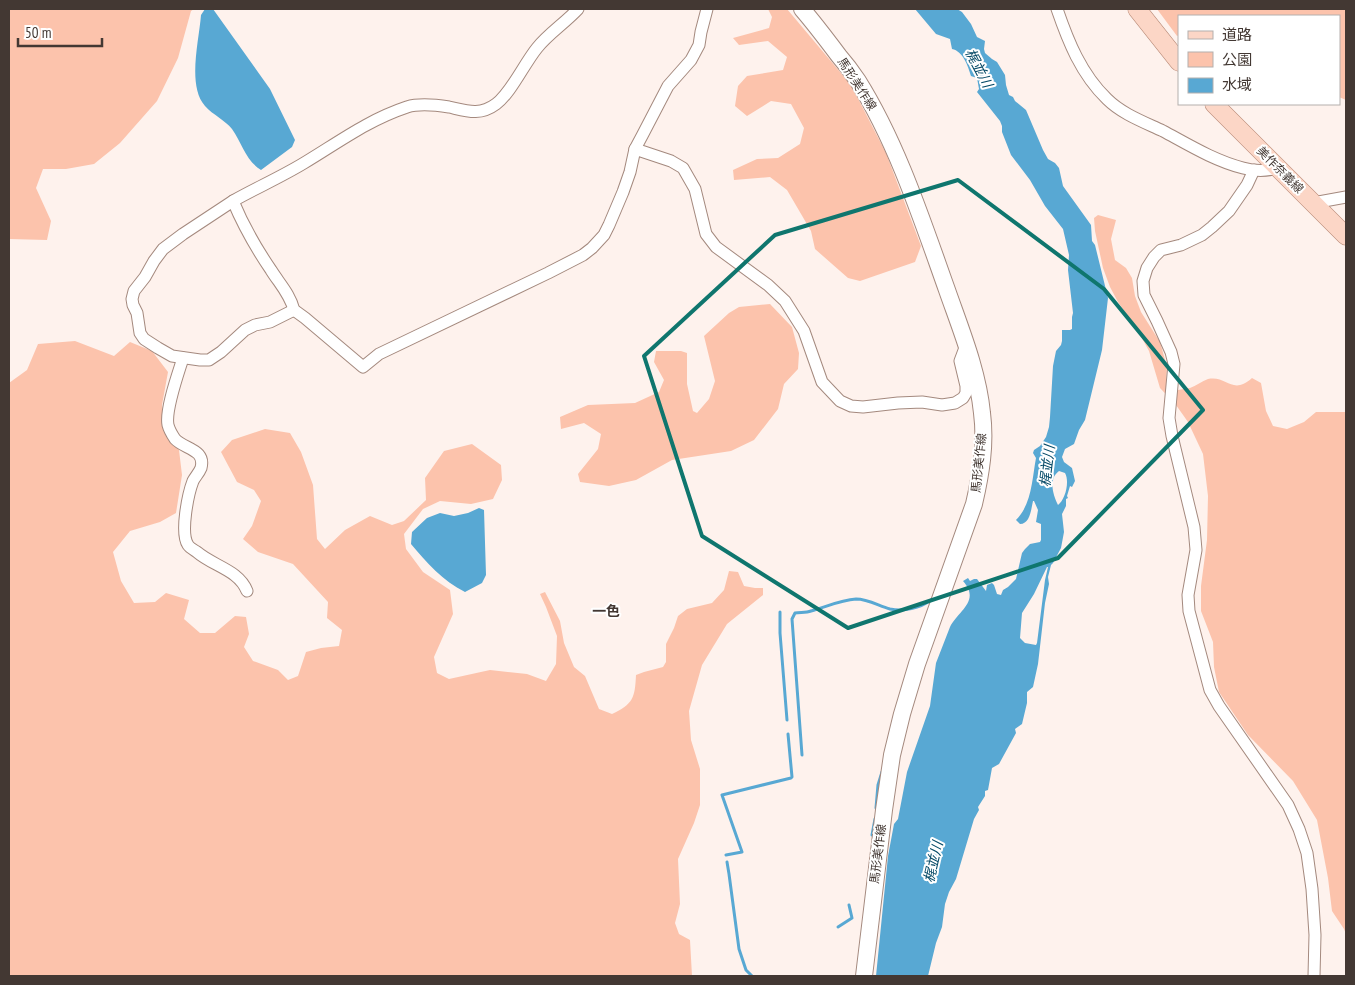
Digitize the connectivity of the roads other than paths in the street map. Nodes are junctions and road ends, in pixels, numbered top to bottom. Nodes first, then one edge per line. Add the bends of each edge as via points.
1 (578, 9) edge
2 (707, 9) edge
3 (802, 9) edge
4 (1057, 9) edge
5 (1137, 9) edge
6 (1178, 61) edge
7 (1215, 105) edge
8 (635, 149) junction
9 (1277, 168) junction
10 (1254, 170) junction
11 (1346, 197) edge
12 (233, 201) junction
13 (1313, 203) junction
14 (1346, 236) edge
15 (294, 310) junction
16 (966, 345) junction
17 (183, 358) junction
18 (247, 591) dead end
19 (864, 976) edge
20 (1314, 976) edge

1 - 12 street via 538,47 496,104 482,111 466,112 448,107 410,106 384,115
2 - 8 street via 699,45 691,60 668,86
3 - 16 main road, 馬形美作線 via 857,80 883,127 912,194
4 - 10 street via 1078,60 1108,100 1199,150 1230,164
5 - 6 main road
7 - 9 main road, 美作奈義線
8 - 15 street via 630,172 609,225 592,248 379,354 363,366
8 - 16 street via 683,168 695,189 706,234 716,247 768,284 785,301 804,331 822,382 840,401 851,406 955,403 966,394 960,361
9 - 10 street
9 - 13 main road, 美作奈義線
10 - 20 street via 1229,211 1212,227 1202,235 1161,250 1154,257 1143,281 1144,295 1174,364 1169,418 1194,527 1196,550 1188,611 1210,690 1288,805 1299,829 1307,853 1312,889
11 - 13 street
12 - 15 street via 241,221 292,300
12 - 17 street via 163,249 134,291 133,305 144,339 172,356
13 - 14 main road, 美作奈義線
15 - 17 street via 245,330 209,360
16 - 19 main road, 馬形美作線 via 978,383 983,415 980,478 966,531 917,664 892,755
17 - 18 street via 170,403 168,426 176,440 196,452 201,468 190,493 185,536 188,546 235,575

